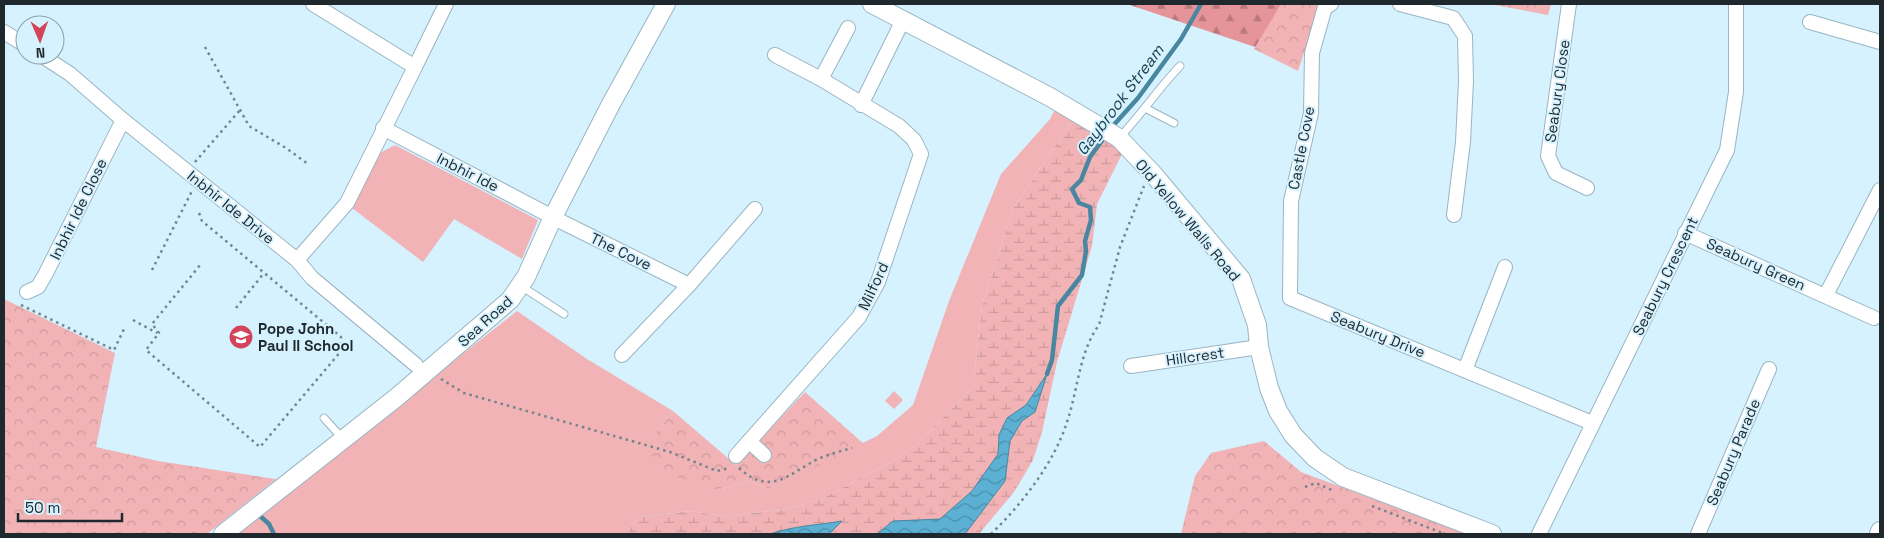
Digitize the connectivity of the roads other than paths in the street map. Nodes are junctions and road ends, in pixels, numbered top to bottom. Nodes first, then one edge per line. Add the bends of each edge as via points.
1 (313, 4) edge
2 (446, 4) edge
3 (666, 4) edge
4 (872, 4) edge
5 (1331, 4) edge
6 (1400, 4) edge
7 (1570, 4) edge
8 (1736, 4) edge
9 (903, 20) junction
10 (1810, 22) dead end
11 (848, 28) dead end
12 (4, 32) edge
13 (15, 39) edge
14 (1880, 42) edge
15 (774, 55) dead end
16 (56, 65) edge
17 (1180, 66) dead end
18 (415, 67) junction
19 (821, 79) junction
20 (862, 105) junction
21 (1145, 108) junction
22 (123, 120) junction
23 (1174, 123) dead end
24 (383, 128) junction
25 (1118, 138) junction
26 (1587, 188) dead end
27 (1880, 190) edge
28 (756, 209) dead end
29 (1454, 215) dead end
30 (553, 217) junction
31 (1685, 233) junction
32 (296, 260) junction
33 (1505, 267) dead end
34 (689, 285) junction
35 (520, 286) junction
36 (27, 292) road end
37 (1826, 295) junction
38 (1290, 298) joint
39 (564, 314) dead end
40 (1874, 318) dead end
41 (1258, 347) junction
42 (622, 355) dead end
43 (424, 366) junction
44 (1132, 366) dead end
45 (1769, 369) dead end
46 (1465, 370) junction
47 (324, 418) dead end
48 (1592, 422) junction
49 (343, 440) junction
50 (749, 441) junction
51 (764, 455) dead end
52 (735, 460) road end
53 (223, 534) edge
54 (1492, 534) edge
55 (1539, 534) edge
56 (1698, 534) edge

1 - 18 street
2 - 18 street
3 - 30 street, Sea Road
4 - 9 street
5 - 38 street, Castle Cove via 1325,7 1312,53 1311,113 1291,201
6 - 29 street via 1453,18 1465,36 1463,142
7 - 26 street, Seabury Close via 1548,156 1556,173
8 - 31 street, Seabury Crescent via 1736,92 1728,150
9 - 20 street
9 - 25 street, Old Yellow Walls Road via 1050,97
10 - 14 street
11 - 19 street
12 - 13 street
15 - 19 street, Milford
16 - 22 street, Inbhir Ide Drive
17 - 21 lane via 1160,86
18 - 24 street
19 - 20 street, Milford
20 - 50 street, Milford via 899,126 914,140 920,154 878,282 859,317
21 - 23 lane
21 - 25 lane
22 - 32 street, Inbhir Ide Drive
22 - 36 street, Inbhir Ide Close via 45,275 38,287
24 - 30 street, Inbhir Ide
24 - 32 street via 346,203
25 - 41 street, Old Yellow Walls Road via 1154,175 1240,280 1257,325
27 - 37 street
28 - 34 street
30 - 34 street, The Cove
30 - 35 street, Sea Road
31 - 37 street, Seabury Green
31 - 48 street, Seabury Crescent
32 - 43 street, Inbhir Ide Drive via 312,278
33 - 46 street
34 - 42 street
35 - 39 lane
35 - 43 street, Sea Road via 503,307
37 - 40 street, Seabury Green
38 - 46 street, Seabury Drive
41 - 44 street, Hillcrest
41 - 54 street, Old Yellow Walls Road via 1278,412 1293,435 1315,458 1344,477
43 - 49 street, Sea Road
45 - 56 street, Seabury Parade
46 - 48 street, Seabury Drive
47 - 49 lane
48 - 55 street, Seabury Crescent
49 - 53 street, Sea Road
50 - 51 street
50 - 52 street, Milford

